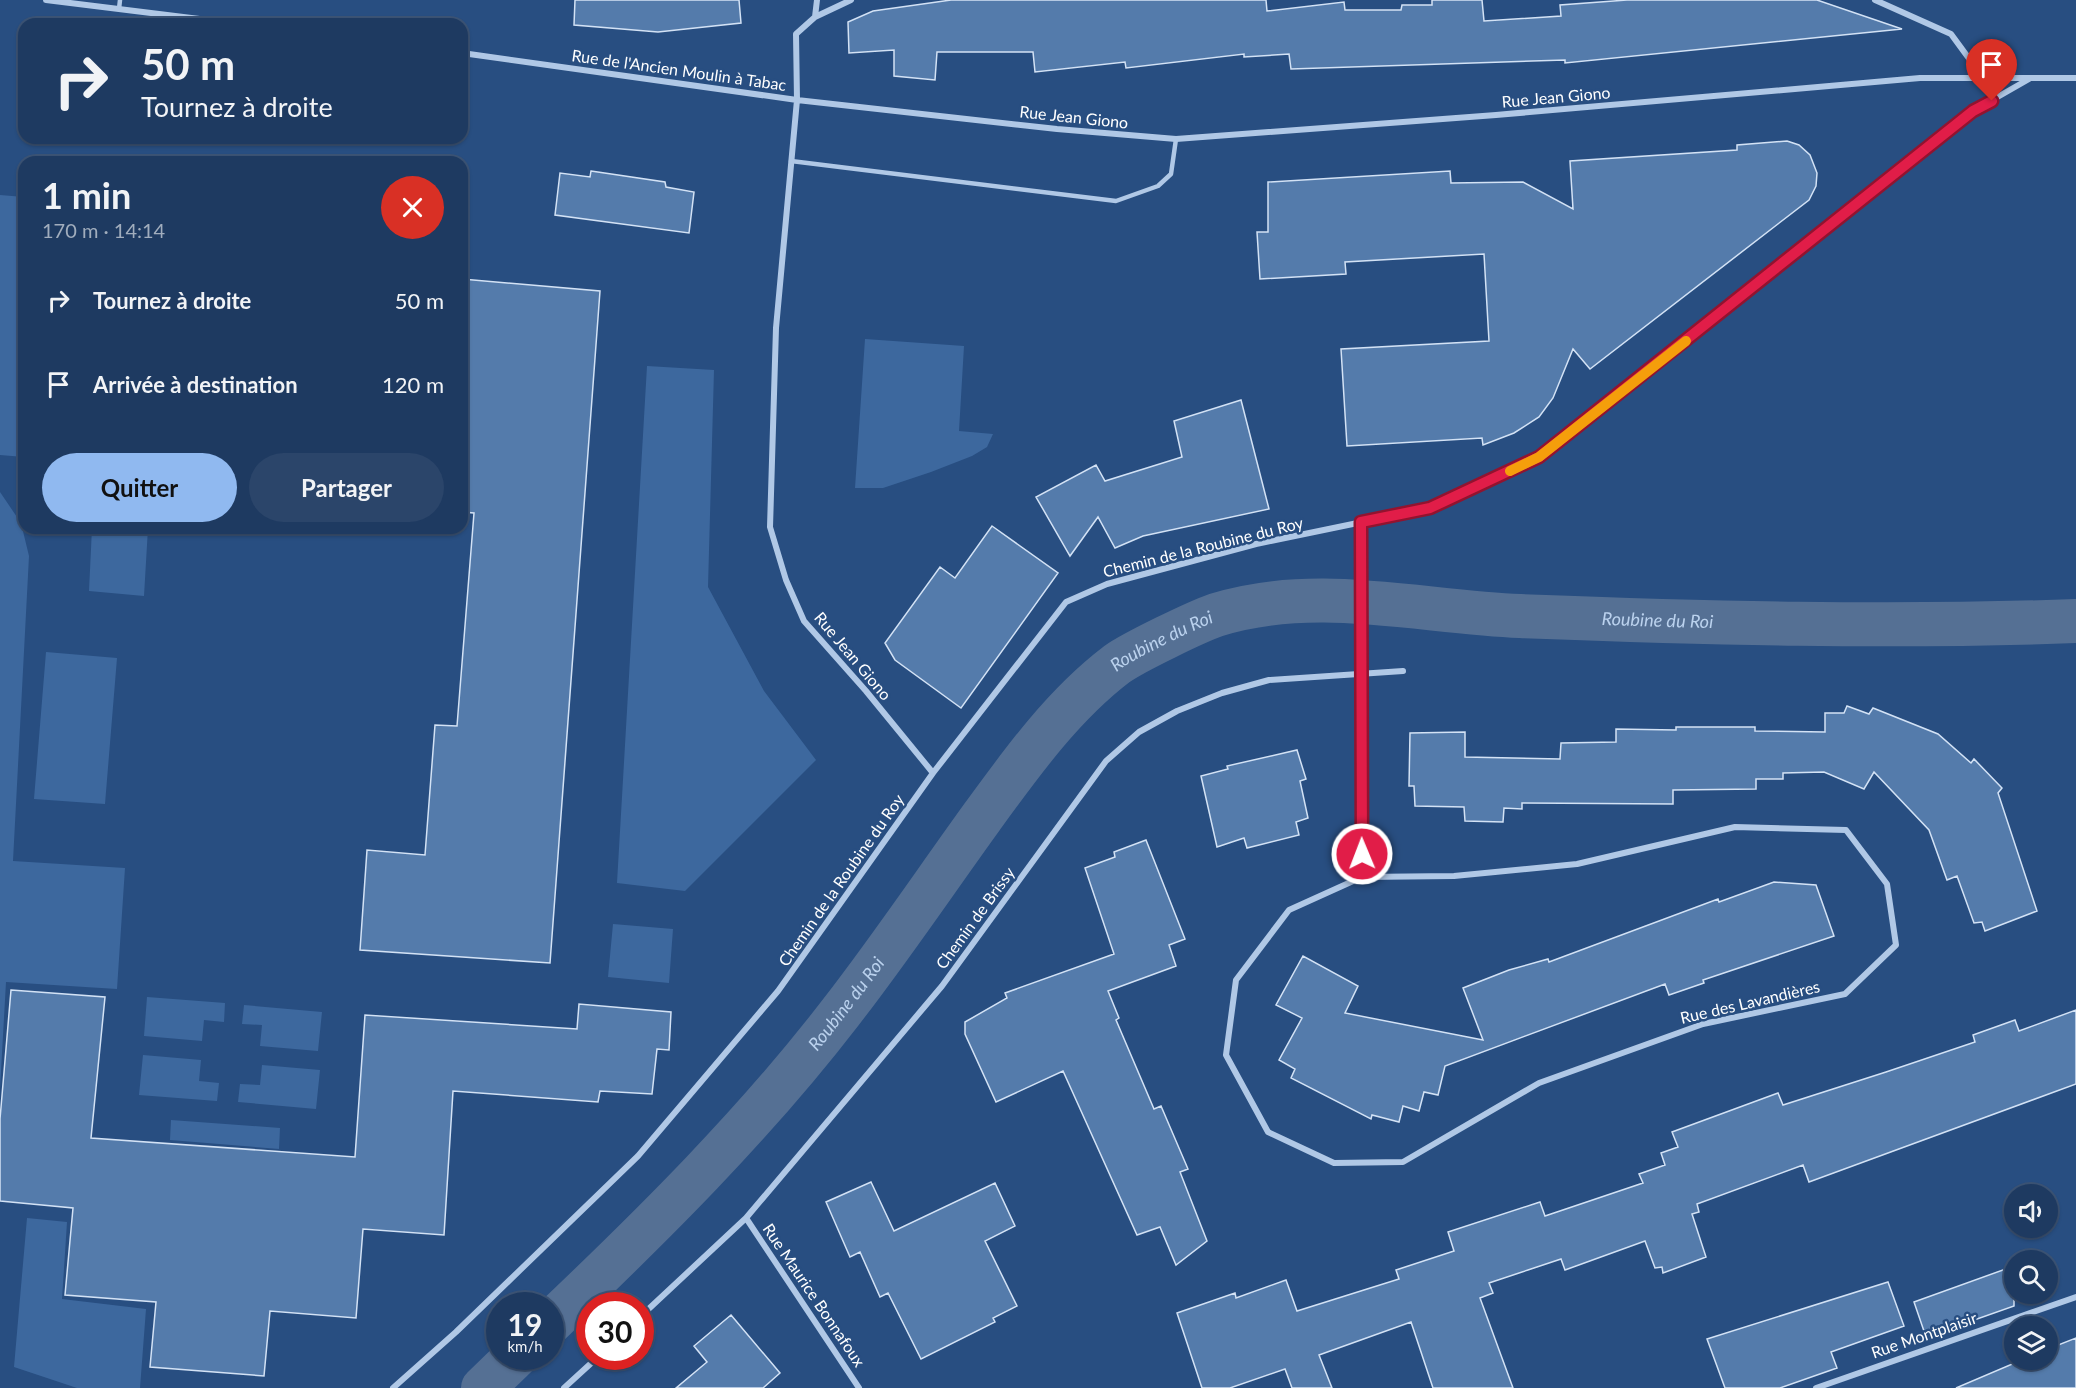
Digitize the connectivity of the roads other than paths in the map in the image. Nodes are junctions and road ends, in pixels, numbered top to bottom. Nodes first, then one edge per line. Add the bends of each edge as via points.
1 (46, 0) edge
2 (120, 0) edge
3 (817, 0) edge
4 (851, 0) edge
5 (1875, 0) edge
6 (119, 9) junction
7 (815, 17) junction
8 (192, 18) edge
9 (468, 54) edge
10 (2076, 78) edge
11 (1984, 79) junction
12 (2029, 79) junction
13 (797, 100) junction
14 (1176, 139) junction
15 (791, 161) junction
16 (1361, 522) junction
17 (1403, 671) dead end
18 (1360, 675) junction
19 (933, 773) junction
20 (1362, 877) junction
21 (746, 1218) junction
22 (2076, 1297) edge
23 (654, 1304) edge
24 (584, 1370) edge
25 (393, 1388) edge
26 (564, 1388) edge
27 (860, 1388) edge
28 (1816, 1388) edge

1 - 6 street
2 - 6 lane
3 - 7 street
4 - 7 street, Rue de l'Ancien Moulin à Tabac
5 - 11 street via 1951,34
6 - 8 street
7 - 13 street, Rue de l'Ancien Moulin à Tabac via 796,34
9 - 13 street, Rue de l'Ancien Moulin à Tabac
10 - 12 street, Rue Jean Giono
11 - 12 street, Rue Jean Giono
11 - 14 street, Rue Jean Giono via 1920,78
12 - 16 street, Chemin de la Roubine du Roy via 1973,111 1539,457 1430,508
13 - 14 street, Rue Jean Giono
13 - 15 street, Rue Jean Giono
14 - 15 lane via 1171,174 1158,186 1116,201
15 - 19 street, Rue Jean Giono via 776,327 770,527 804,621
16 - 18 street
16 - 19 street, Chemin de la Roubine du Roy via 1256,544 1107,584 1066,602
17 - 18 street, Chemin de Brissy
18 - 20 street
18 - 21 street, Chemin de Brissy via 1269,680 1222,693 1139,732 1106,761 942,986
19 - 25 street, Chemin de la Roubine du Roy via 778,991 638,1156
20 - 20 street, Rue des Lavandières via 1288,910 1236,980 1226,1055 1268,1132 1334,1163 1403,1162 1539,1083 1703,1024 1845,994 1896,945 1887,884 1846,830 1735,827 1577,864 1454,876
21 - 23 street, Chemin de Brissy
21 - 27 street, Rue Maurice Bonnafoux
22 - 28 street, Rue Montplaisir
24 - 26 street

